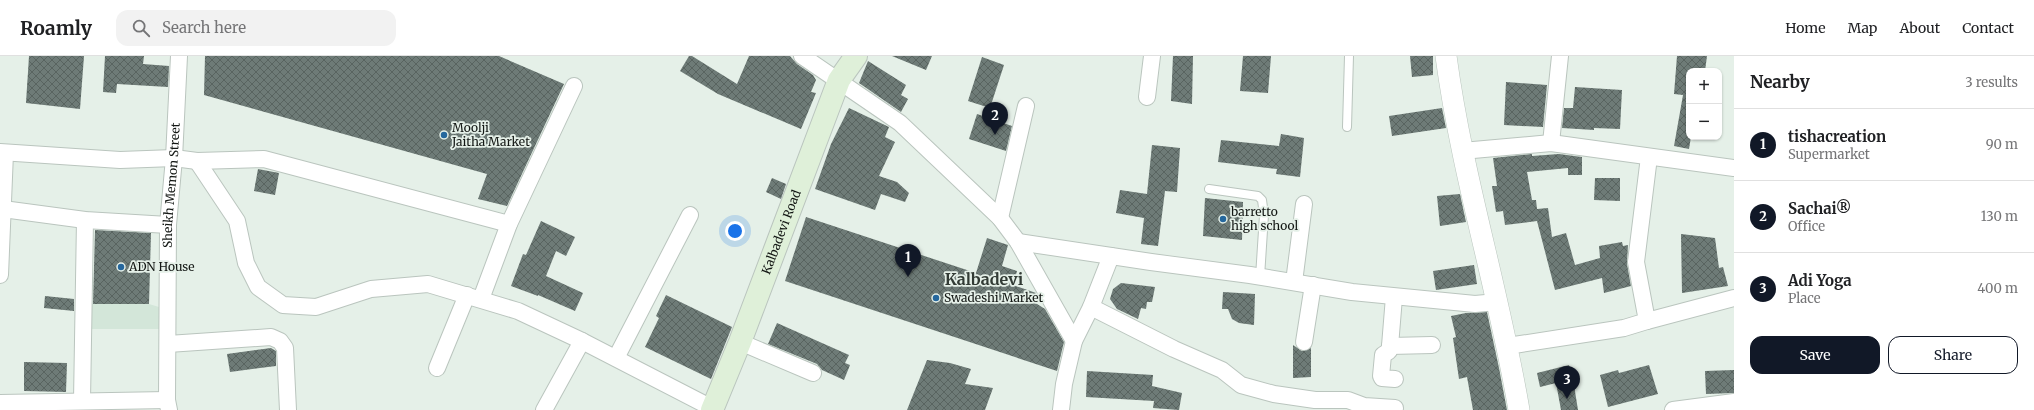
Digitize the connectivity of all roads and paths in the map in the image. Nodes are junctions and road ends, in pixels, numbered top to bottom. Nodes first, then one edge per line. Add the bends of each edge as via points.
1 (176, 56) edge
2 (179, 56) edge
3 (802, 56) edge
4 (856, 56) edge
5 (1152, 56) edge
6 (1349, 56) edge
7 (1446, 56) edge
8 (1560, 56) edge
9 (838, 80) junction
10 (574, 86) dead end
11 (1147, 97) dead end
12 (1026, 106) dead end
13 (1347, 127) dead end
14 (1551, 144) junction
15 (1462, 150) junction
16 (3, 152) edge
17 (1649, 157) junction
18 (174, 158) junction
19 (197, 161) junction
20 (1734, 168) edge
21 (1209, 189) dead end
22 (1304, 204) dead end
23 (3, 209) junction
24 (690, 215) dead end
25 (1000, 218) junction
26 (85, 220) junction
27 (509, 224) junction
28 (168, 225) junction
29 (1018, 242) junction
30 (1111, 256) junction
31 (0, 275) edge
32 (1260, 277) junction
33 (1294, 282) junction
34 (1313, 285) junction
35 (474, 297) junction
36 (1394, 297) junction
37 (1734, 298) edge
38 (1497, 302) junction
39 (1091, 307) junction
40 (1647, 321) junction
41 (582, 341) junction
42 (1074, 341) junction
43 (740, 342) junction
44 (1304, 342) dead end
45 (168, 344) junction
46 (1432, 345) dead end
47 (1390, 346) junction
48 (1508, 346) junction
49 (616, 358) junction
50 (437, 368) dead end
51 (812, 373) dead end
52 (1395, 378) dead end
53 (82, 401) junction
54 (1734, 402) edge
55 (0, 403) edge
56 (168, 405) edge
57 (1394, 408) dead end
58 (285, 409) edge
59 (712, 409) edge
60 (544, 410) edge
61 (1061, 410) edge
62 (1519, 410) edge
63 (1673, 410) edge

1 - 2 street
2 - 18 street, Sheikh Memon Street
3 - 9 street
4 - 9 main road, Kalbadevi Road
5 - 11 street
6 - 13 lane
7 - 15 street
8 - 14 street
9 - 25 street via 900,123
9 - 43 main road, Kalbadevi Road
10 - 27 street
12 - 25 street
14 - 15 street
14 - 17 street
15 - 38 street
16 - 18 street via 120,160
16 - 23 street
17 - 20 street
17 - 40 street via 1636,262
18 - 19 street
18 - 28 street, Sheikh Memon Street
19 - 27 street via 264,159
19 - 35 street via 237,221 246,263 258,287 283,305 316,308 371,289 428,284
21 - 32 lane via 1258,196 1262,200 1264,215
22 - 33 street
23 - 26 street
23 - 31 street
24 - 49 street
25 - 29 street
26 - 28 street
26 - 53 street
27 - 35 street
28 - 45 street, Sheikh Memon Street
29 - 30 street
29 - 42 street
30 - 32 street
30 - 39 street
32 - 33 street
33 - 34 street
34 - 36 street
34 - 44 street
35 - 41 street via 518,311
35 - 50 street
36 - 38 street via 1475,304
36 - 47 street
37 - 40 street
38 - 48 street
39 - 42 street
39 - 57 street via 1222,370 1241,385 1274,394 1315,400 1348,400 1364,406
40 - 48 street via 1624,328
41 - 49 street
41 - 60 street
42 - 61 street
43 - 51 street
43 - 59 main road, Kalbadevi Road
45 - 56 street, Sheikh Memon Street
45 - 58 street via 275,338 285,348
46 - 47 street
47 - 52 street via 1389,352 1383,355 1380,376
48 - 62 street
49 - 59 street
53 - 55 street
53 - 56 street
54 - 63 street

